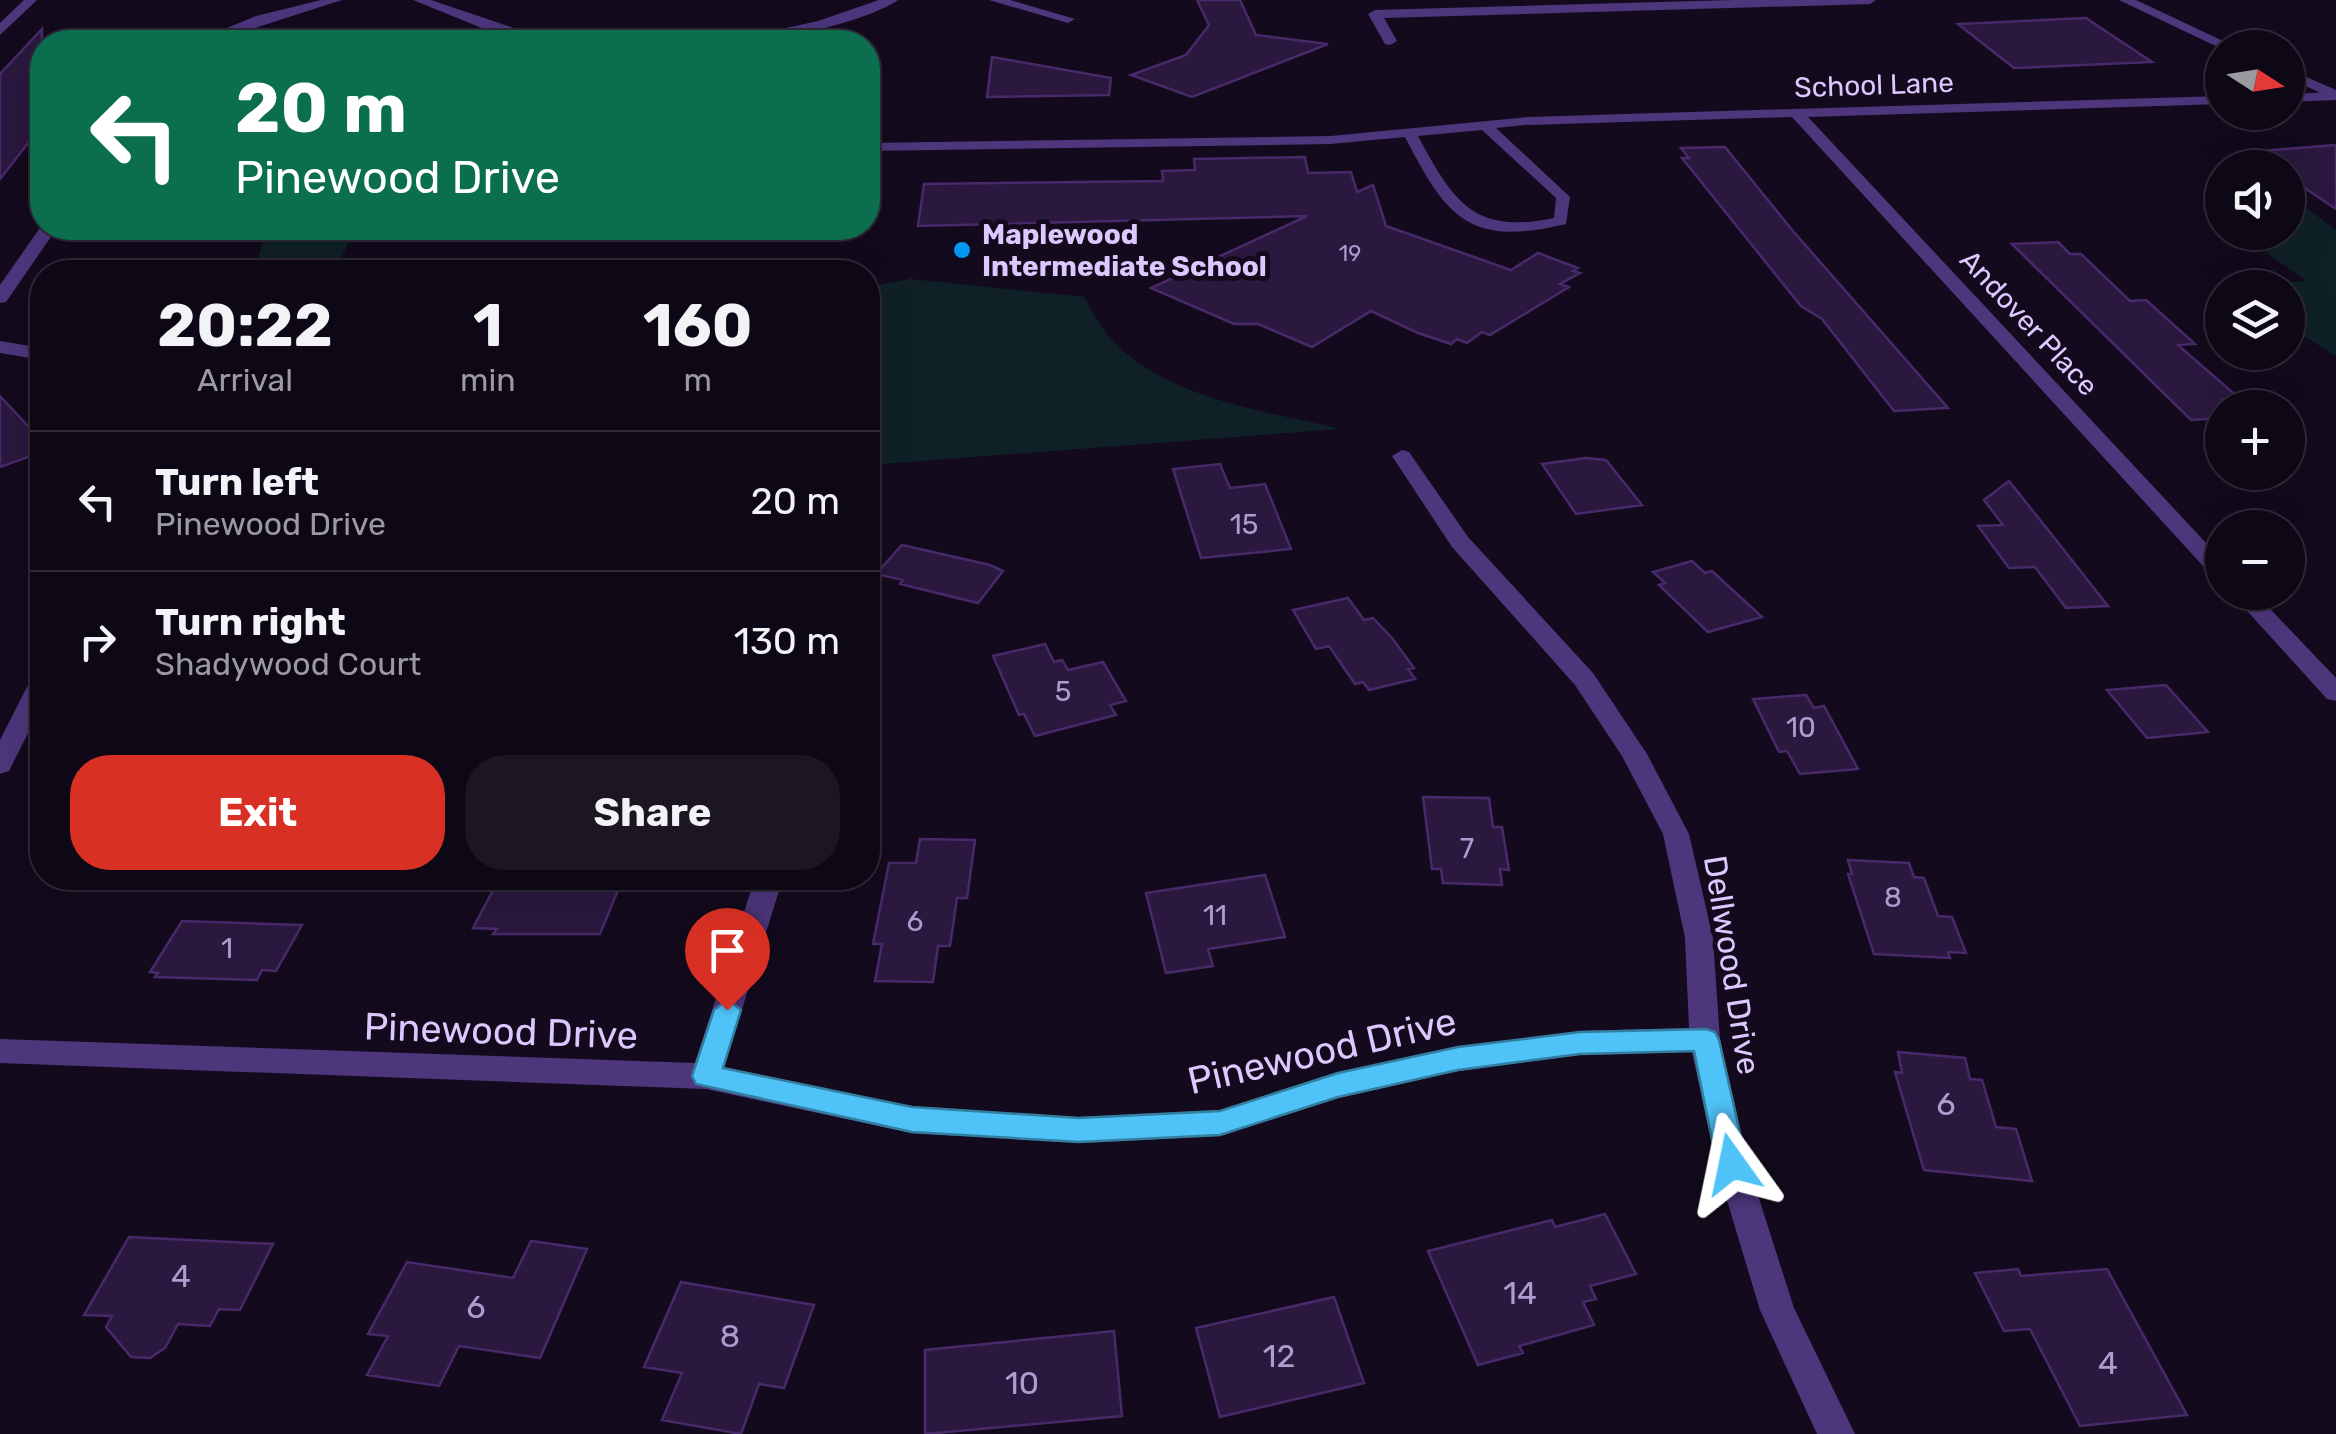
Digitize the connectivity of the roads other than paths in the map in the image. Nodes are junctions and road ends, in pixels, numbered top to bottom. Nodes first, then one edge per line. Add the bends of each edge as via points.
1 (31, 0) edge
2 (336, 0) edge
3 (419, 0) edge
4 (892, 0) edge
5 (996, 0) edge
6 (1870, 0) edge
7 (2126, 0) edge
8 (1068, 19) dead end
9 (233, 30) edge
10 (498, 30) edge
11 (790, 30) edge
12 (0, 31) edge
13 (2205, 36) edge
14 (1390, 41) dead end
15 (2305, 81) edge
16 (2336, 96) edge
17 (2305, 97) edge
18 (2205, 100) edge
19 (1795, 112) junction
20 (1528, 121) joint
21 (1485, 125) junction
22 (1409, 132) junction
23 (880, 147) edge
24 (41, 240) edge
25 (0, 298) edge
26 (0, 347) edge
27 (30, 352) edge
28 (1402, 456) dead end
29 (2205, 554) edge
30 (2258, 610) edge
31 (2336, 693) edge
32 (30, 704) edge
33 (0, 765) edge
34 (765, 890) edge
35 (1706, 1040) junction
36 (0, 1051) edge
37 (706, 1076) junction
38 (1836, 1434) edge

1 - 12 street
2 - 9 street
3 - 10 street
4 - 11 street
5 - 8 street
6 - 14 street via 1375,14
7 - 13 street
15 - 16 street
16 - 17 street
18 - 19 street, School Lane
19 - 20 street, School Lane
19 - 29 street, Andover Place
20 - 21 lane
21 - 22 lane
21 - 22 lane via 1563,198 1561,221 1523,232 1473,222 1442,197
22 - 23 lane via 1331,140
24 - 25 street
26 - 27 street
28 - 35 street, Dellwood Drive via 1460,542 1584,679 1676,834 1699,938
30 - 31 street
32 - 33 street
34 - 37 street
35 - 37 street, Pinewood Drive via 1580,1043 1458,1059 1338,1085 1220,1123 1079,1130 912,1120
35 - 38 street, Dellwood Drive via 1732,1164 1776,1310
36 - 37 street, Pinewood Drive

